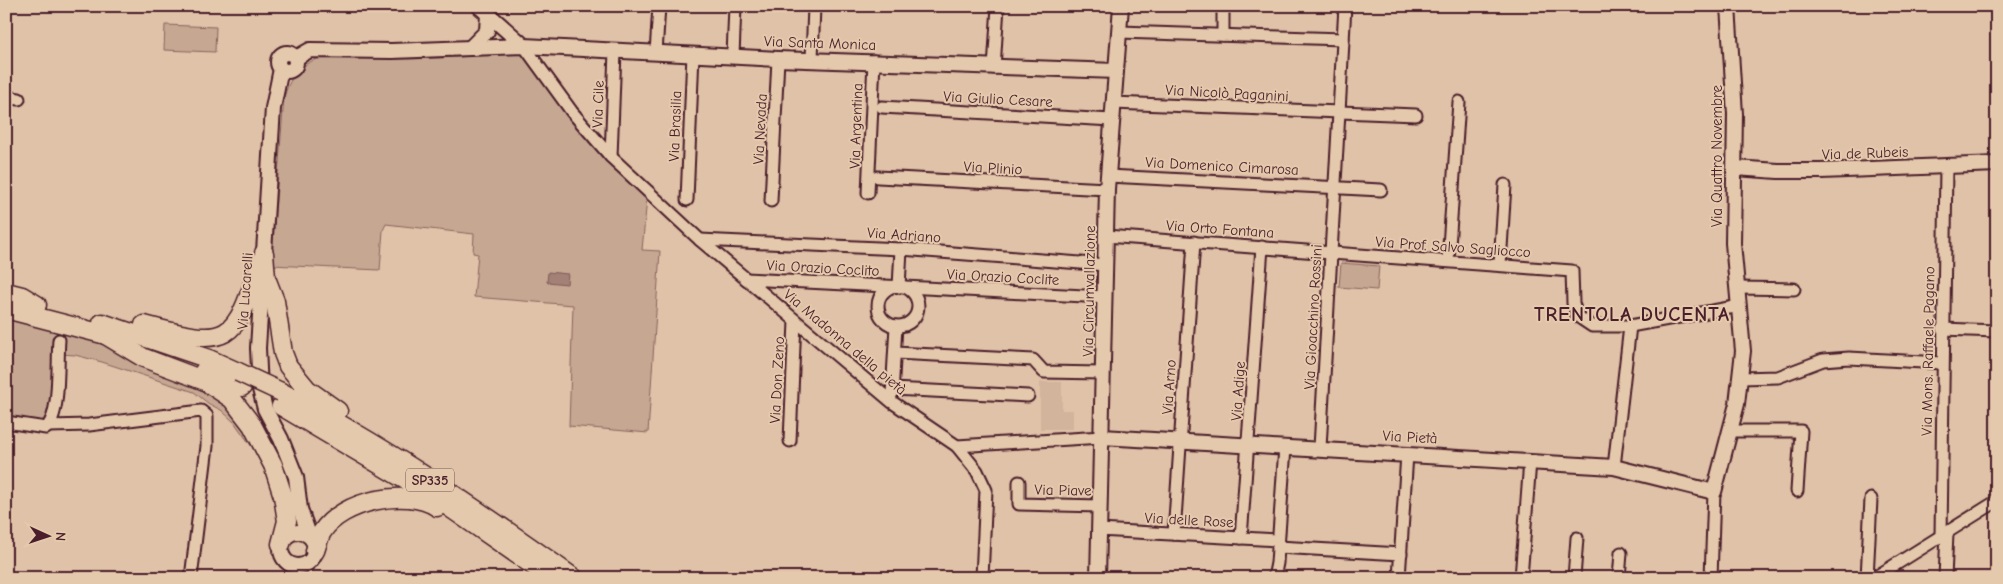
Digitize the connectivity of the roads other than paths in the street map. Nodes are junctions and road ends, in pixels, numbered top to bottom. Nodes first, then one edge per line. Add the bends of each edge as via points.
1 (659, 6) edge
2 (735, 6) edge
3 (814, 6) edge
4 (998, 6) edge
5 (1121, 6) edge
6 (1224, 6) edge
7 (1345, 6) edge
8 (1728, 6) edge
9 (483, 10) edge
10 (1119, 32) junction
11 (1223, 36) junction
12 (1344, 39) junction
13 (524, 46) junction
14 (470, 48) junction
15 (615, 51) junction
16 (656, 53) junction
17 (694, 54) junction
18 (733, 56) junction
19 (778, 59) junction
20 (812, 60) junction
21 (874, 61) junction
22 (994, 68) junction
23 (1116, 71) junction
24 (6, 97) edge
25 (19, 99) dead end
26 (1459, 102) dead end
27 (1113, 103) junction
28 (882, 107) dead end
29 (1339, 113) junction
30 (1416, 115) dead end
31 (1112, 120) junction
32 (611, 157) junction
33 (1997, 164) edge
34 (1946, 166) junction
35 (1735, 168) junction
36 (878, 177) dead end
37 (1107, 182) junction
38 (1505, 185) dead end
39 (1334, 187) junction
40 (1381, 190) dead end
41 (868, 193) dead end
42 (687, 200) dead end
43 (771, 201) dead end
44 (1106, 236) junction
45 (700, 240) junction
46 (1194, 242) junction
47 (1262, 247) junction
48 (901, 249) junction
49 (264, 253) junction
50 (1331, 253) junction
51 (1448, 261) junction
52 (1500, 264) junction
53 (1106, 265) junction
54 (746, 279) junction
55 (899, 287) junction
56 (1737, 288) junction
57 (1794, 289) dead end
58 (6, 292) edge
59 (6, 296) edge
60 (1105, 297) junction
61 (37, 305) junction
62 (1740, 306) junction
63 (6, 309) edge
64 (90, 319) junction
65 (795, 321) junction
66 (896, 326) junction
67 (1630, 326) junction
68 (1942, 329) junction
69 (1997, 331) edge
70 (104, 334) junction
71 (59, 340) dead end
72 (894, 353) junction
73 (1942, 363) junction
74 (1103, 373) junction
75 (1740, 378) junction
76 (240, 380) junction
77 (893, 389) junction
78 (1028, 396) dead end
79 (281, 399) junction
80 (892, 402) junction
81 (6, 422) edge
82 (49, 426) junction
83 (1731, 431) junction
84 (1102, 437) junction
85 (790, 441) dead end
86 (1180, 441) junction
87 (1250, 445) junction
88 (958, 446) junction
89 (1285, 447) junction
90 (1320, 448) junction
91 (1408, 454) junction
92 (401, 461) junction
93 (1530, 461) junction
94 (1614, 467) junction
95 (1019, 482) dead end
96 (1797, 490) dead end
97 (1714, 492) junction
98 (1871, 499) dead end
99 (1997, 501) edge
100 (1100, 506) junction
101 (300, 509) junction
102 (1099, 530) junction
103 (1174, 534) junction
104 (1944, 535) junction
105 (287, 538) junction
106 (1241, 538) junction
107 (1577, 538) dead end
108 (312, 543) junction
109 (1278, 544) junction
110 (1400, 554) junction
111 (1621, 554) dead end
112 (300, 572) edge
113 (544, 573) edge
114 (191, 578) edge
115 (574, 578) edge
116 (982, 578) edge
117 (1098, 578) edge
118 (1274, 578) edge
119 (1399, 578) edge
120 (1521, 578) edge
121 (1574, 578) edge
122 (1619, 578) edge
123 (1712, 578) edge
124 (1867, 578) edge
125 (1874, 578) edge
126 (1945, 578) edge

1 - 16 street
2 - 18 street
3 - 20 street
4 - 22 street
5 - 10 street, Via Circumvallazione
6 - 11 street
7 - 12 street, Via Gioacchino Rossini
8 - 35 street, Via Quattro Novembre
9 - 13 street
9 - 14 street via 487,31
10 - 11 street
10 - 23 street, Via Circumvallazione
11 - 12 street
12 - 29 street, Via Gioacchino Rossini
13 - 14 street, Via Lucarelli
13 - 15 street, Via Santa Monica
13 - 32 street, Via Madonna della pietà via 572,112
14 - 49 street, Via Lucarelli via 392,52 310,50 296,58 293,69 281,69 273,108
15 - 16 street, Via Santa Monica
15 - 32 street, Via Cile
16 - 17 street, Via Santa Monica
17 - 18 street, Via Santa Monica
17 - 42 street, Via Brasilia
18 - 19 street, Via Santa Monica
19 - 20 street, Via Santa Monica
19 - 43 street, Via Nevada
20 - 21 street, Via Santa Monica
21 - 22 street, Via Santa Monica
21 - 41 street, Via Argentina
22 - 23 street, Via Santa Monica
23 - 27 street, Via Circumvallazione
24 - 25 street
26 - 51 street
27 - 29 street, Via Nicolò Paganini
27 - 31 street, Via Circumvallazione
28 - 31 street, Via Giulio Cesare
29 - 30 street, Via Nicolò Paganini
29 - 39 street, Via Gioacchino Rossini
31 - 37 street, Via Circumvallazione
32 - 45 street, Via Madonna della pietà
33 - 34 street, Via de Rubeis
34 - 35 street, Via de Rubeis via 1812,171
34 - 68 street, Via Mons. Raffaele Pagano
35 - 56 street, Via Quattro Novembre via 1733,243
36 - 37 street, Via Plinio
37 - 39 street, Via Domenico Cimarosa
37 - 44 street, Via Circumvallazione
38 - 52 street
39 - 40 street
39 - 50 street, Via Gioacchino Rossini
44 - 46 street, Via Orto Fontana
44 - 53 street, Via Circumvallazione
45 - 48 street, Via Adriano
45 - 54 street, Via Madonna della pietà
46 - 47 street, Via Orto Fontana
46 - 86 street, Via Arno
47 - 50 street, Via Orto Fontana
47 - 87 street, Via Adige
48 - 53 street, Via Adriano
48 - 55 street
49 - 64 highway via 241,318 229,332 218,337 187,336 106,316
49 - 92 highway via 266,278 275,301 283,353 296,378 329,405 388,442
49 - 101 street, Via Lucarelli via 258,348 260,389 265,409 296,477
50 - 51 street, Via Prof. Salvo Sagliocco
50 - 90 street, Via Gioacchino Rossini
51 - 52 street, Via Prof. Salvo Sagliocco
52 - 67 street, Via Prof. Salvo Sagliocco via 1572,271 1573,304 1578,317 1592,326
53 - 60 street, Via Circumvallazione
54 - 55 street, Via Orazio Coclito
54 - 65 street, Via Madonna della pietà
55 - 60 street, Via Orazio Coclite
55 - 66 street via 882,296 879,308 884,320
55 - 66 street via 911,291 918,308 908,324
56 - 57 street
56 - 62 street, Via Quattro Novembre
58 - 61 highway, SP335
59 - 61 highway, SP335
60 - 74 street, Via Circumvallazione
61 - 64 highway, SP335
62 - 67 street
62 - 75 street, Via Quattro Novembre via 1743,351
63 - 70 highway, SP335
64 - 76 highway, SP335 via 209,359
65 - 80 street, Via Madonna della pietà
65 - 85 street, Via Don Zeno
66 - 72 street
67 - 94 street
68 - 69 street
68 - 73 street, Via Mons. Raffaele Pagano
70 - 76 highway, SP335
70 - 105 highway via 144,358 205,381 232,399 252,425 274,465 283,496
71 - 82 street via 55,411
72 - 74 street via 1033,360 1044,372
72 - 77 street
73 - 75 street via 1848,358 1824,360 1778,377
73 - 104 street, Via Mons. Raffaele Pagano
74 - 84 street, Via Circumvallazione
75 - 83 street, Via Quattro Novembre
76 - 79 highway, SP335, bridge
77 - 78 street
77 - 80 street
79 - 92 highway, SP335 via 333,419
79 - 113 highway, SP335 via 436,498
80 - 88 street, Via Madonna della pietà
81 - 82 street
82 - 114 street via 89,425 201,411 207,416 207,446
83 - 96 street via 1801,431
83 - 97 street, Via Quattro Novembre
84 - 86 street, Via Pietà
84 - 88 street
84 - 100 street, Via Circumvallazione
86 - 87 street, Via Pietà
86 - 103 street, Via Arno
87 - 89 street, Via Pietà
87 - 106 street, Via Adige
88 - 116 street via 977,471 986,490
89 - 90 street, Via Pietà
89 - 109 street
90 - 91 street, Via Pietà
91 - 93 street, Via Pietà
91 - 110 street
92 - 115 highway, SP335
93 - 94 street, Via Pietà
93 - 120 street
94 - 97 street, Via Pietà
95 - 100 street, Via Piave via 1019,504
97 - 123 street
98 - 124 street
99 - 104 street
100 - 102 street, Via Circumvallazione
101 - 105 street, Via Lucarelli
101 - 108 street, Via Lucarelli
102 - 103 street, Via delle Rose
102 - 117 street, Via Circumvallazione
103 - 106 street, Via delle Rose
104 - 125 street
104 - 126 street, Via Mons. Raffaele Pagano
105 - 108 street via 304,532
105 - 112 street via 282,555
106 - 109 street, Via delle Rose
107 - 121 street
108 - 112 street via 310,561
108 - 113 highway via 335,518 356,506 384,498 407,498 434,504 512,557
109 - 110 street, Via delle Rose
109 - 118 street
110 - 119 street
111 - 122 street

